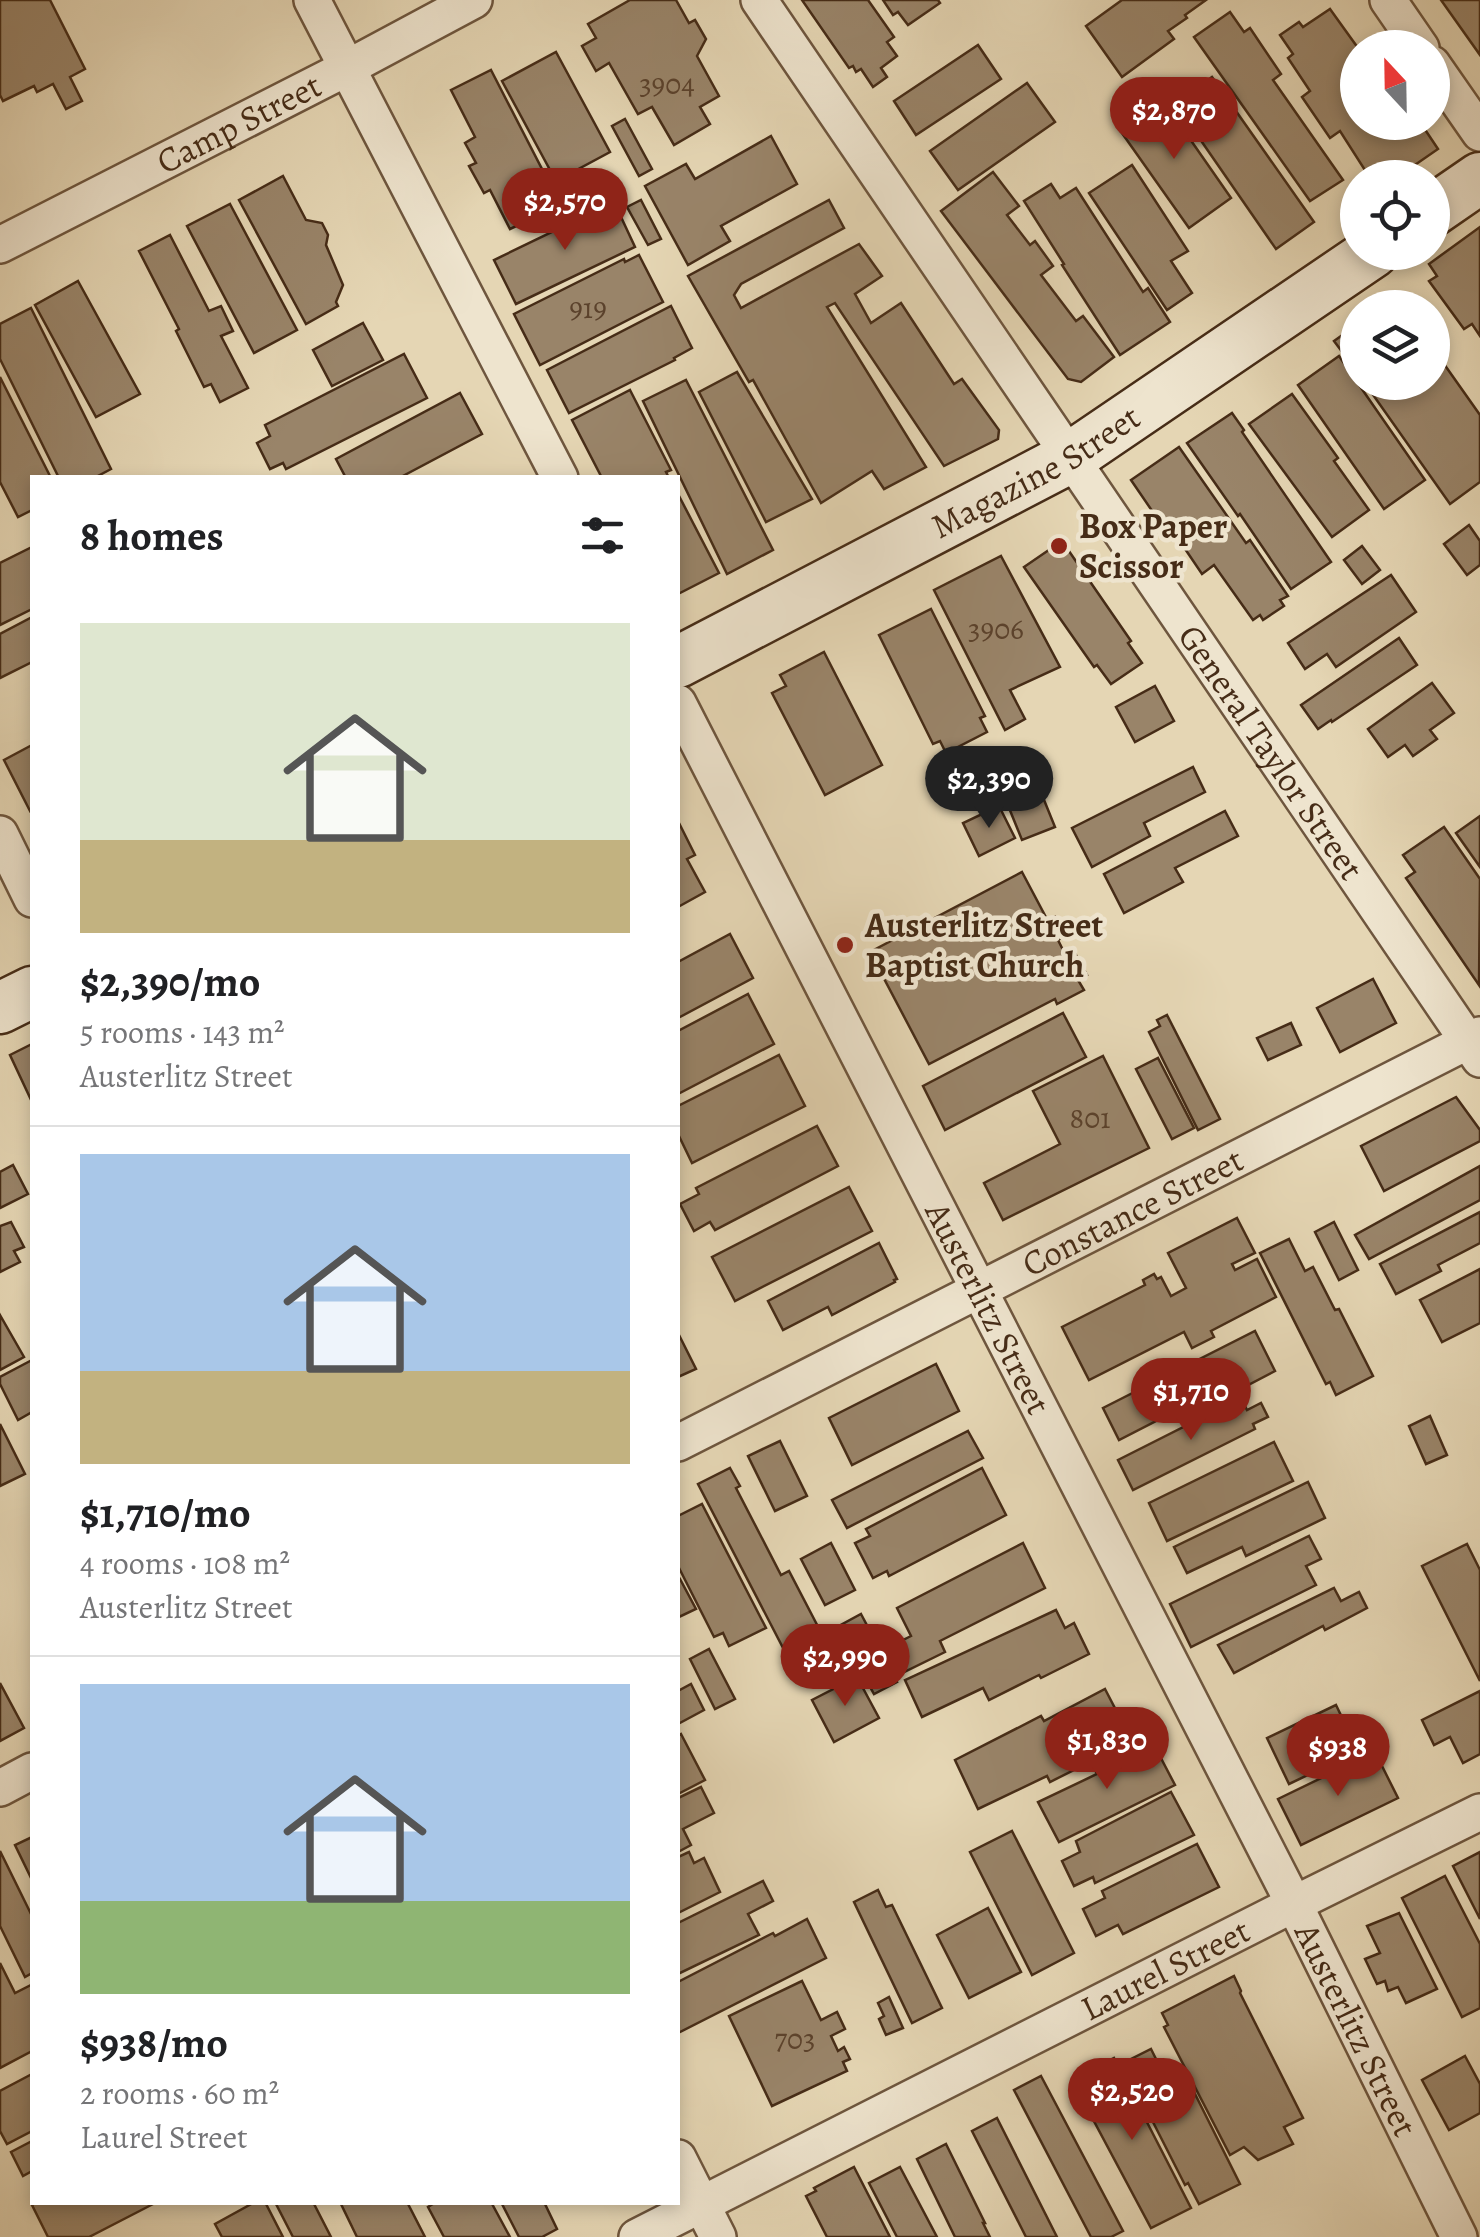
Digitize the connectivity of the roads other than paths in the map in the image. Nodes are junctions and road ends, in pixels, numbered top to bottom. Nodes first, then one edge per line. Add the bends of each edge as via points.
1 (312, 0) edge
2 (474, 0) edge
3 (759, 0) edge
4 (1388, 0) edge
5 (1409, 30) edge
6 (347, 68) junction
7 (1450, 90) edge
8 (1480, 133) edge
9 (1480, 178) edge
10 (1450, 199) edge
11 (0, 245) edge
12 (1347, 270) edge
13 (1072, 457) junction
14 (558, 475) edge
15 (680, 661) edge
16 (680, 708) edge
17 (0, 834) edge
18 (30, 896) edge
19 (30, 993) edge
20 (0, 1008) edge
21 (1476, 1046) edge
22 (980, 1289) junction
23 (680, 1442) edge
24 (30, 1772) edge
25 (0, 1788) edge
26 (1480, 1812) edge
27 (1294, 1904) junction
28 (680, 2162) edge
29 (702, 2204) junction
30 (637, 2237) edge
31 (718, 2237) edge
32 (1459, 2237) edge

1 - 6 street
2 - 6 street, Camp Street
3 - 13 street, General Taylor Street
4 - 5 street
6 - 11 street, Camp Street
6 - 14 street
7 - 8 street
9 - 10 street
12 - 13 street, Magazine Street
13 - 15 street, Magazine Street
13 - 21 street, General Taylor Street
16 - 22 street, Austerlitz Street
17 - 18 street
19 - 20 street
21 - 22 street, Constance Street
22 - 23 street, Constance Street
22 - 27 street, Austerlitz Street
24 - 25 street
26 - 27 street, Laurel Street
27 - 29 street, Laurel Street
27 - 32 street, Austerlitz Street
28 - 29 street
29 - 30 street, Laurel Street
29 - 31 street

